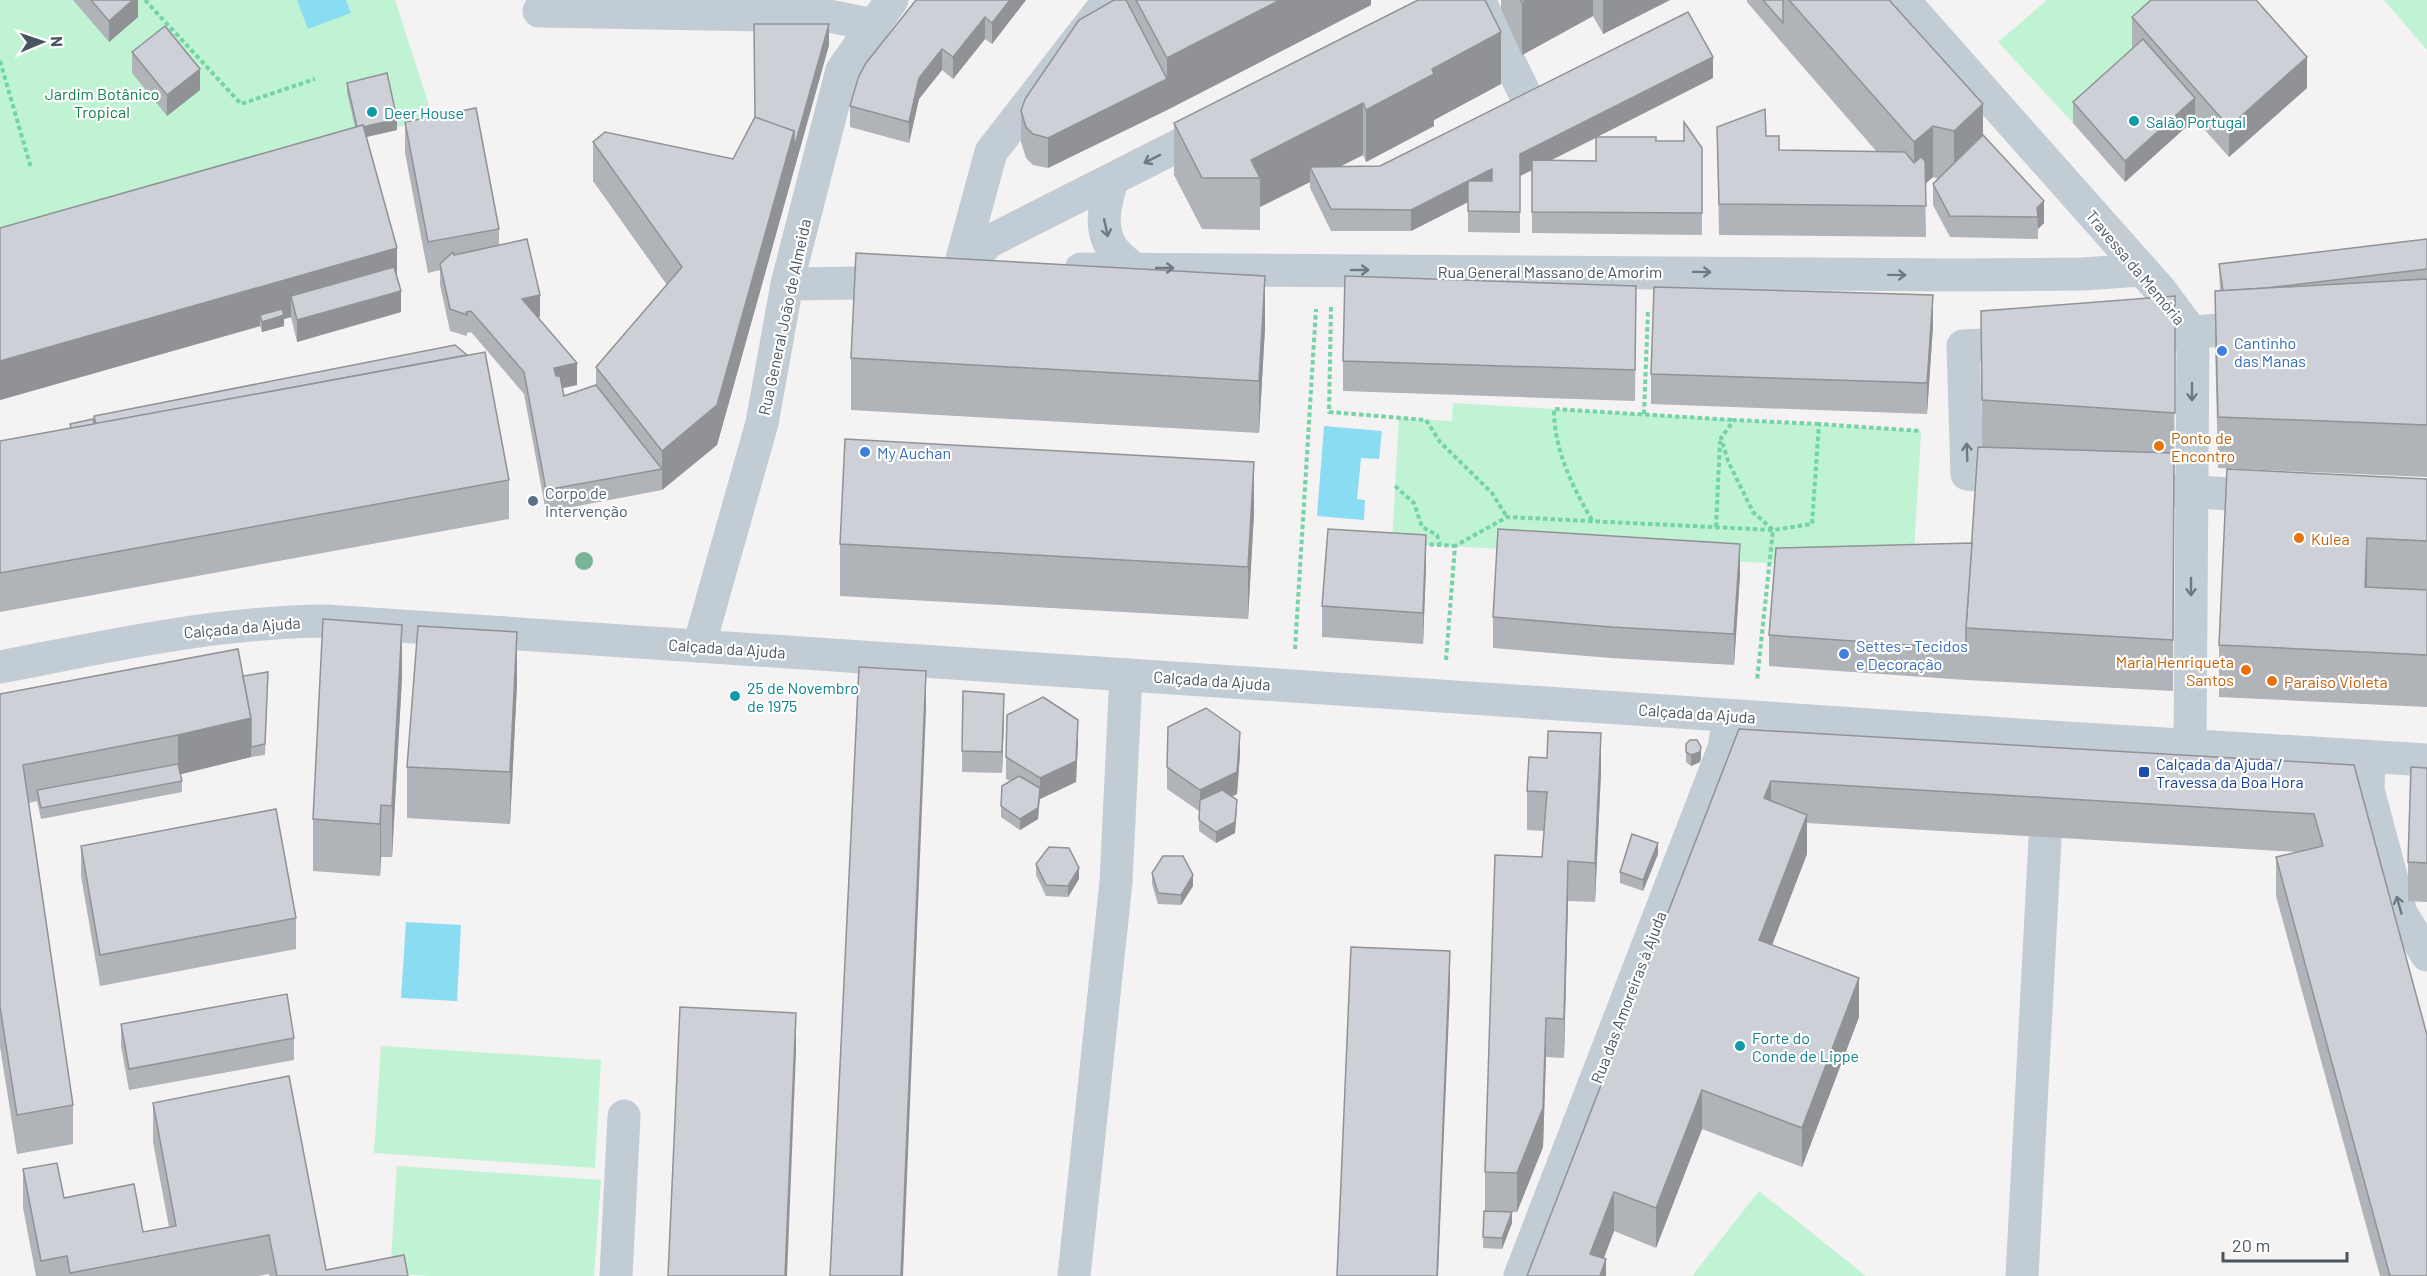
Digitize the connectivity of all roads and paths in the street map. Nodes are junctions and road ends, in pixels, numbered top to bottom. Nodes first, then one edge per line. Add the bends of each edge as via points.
1 (146, 0) edge
2 (1109, 0) edge
3 (1479, 0) edge
4 (1903, 0) edge
5 (539, 10) dead end
6 (883, 12) edge
7 (0, 61) edge
8 (315, 79) dead end
9 (1557, 82) edge
10 (1527, 98) junction
11 (1497, 113) edge
12 (1237, 116) edge
13 (31, 168) dead end
14 (1112, 180) junction
15 (1132, 268) junction
16 (1005, 269) edge
17 (1051, 269) edge
18 (1325, 269) junction
19 (959, 270) junction
20 (2141, 270) junction
21 (1649, 272) junction
22 (787, 284) junction
23 (2286, 325) edge
24 (2193, 334) junction
25 (2101, 339) edge
26 (2055, 341) edge
27 (1644, 414) junction
28 (1734, 420) junction
29 (1819, 424) junction
30 (1921, 431) dead end
31 (1720, 438) junction
32 (2050, 481) edge
33 (2098, 484) edge
34 (1395, 486) dead end
35 (2192, 491) junction
36 (2297, 499) edge
37 (1507, 517) junction
38 (1592, 521) junction
39 (1716, 527) junction
40 (1773, 530) junction
41 (1416, 544) edge
42 (1440, 545) junction
43 (1455, 546) junction
44 (699, 646) junction
45 (0, 667) edge
46 (1126, 675) junction
47 (1293, 686) junction
48 (1443, 696) junction
49 (1742, 717) junction
50 (2190, 745) junction
51 (2369, 757) junction
52 (2427, 760) edge
53 (2045, 838) dead end
54 (2427, 955) edge
55 (624, 1116) dead end
56 (616, 1276) edge
57 (1074, 1276) edge
58 (1520, 1276) edge
59 (2022, 1276) edge

1 - 8 path via 241,104
2 - 19 street via 991,152
3 - 10 street
4 - 20 street, Travessa da Memória
5 - 6 street via 829,16
6 - 22 street, Rua General João de Almeida via 842,70
7 - 13 path
9 - 10 street
10 - 11 street
12 -> 14 street
14 -> 15 street via 1103,210 1106,231 1111,247
14 - 19 street via 990,241
15 - 17 street, Rua General Massano de Amorim
15 -> 18 street, Rua General Massano de Amorim
16 - 19 street
18 -> 21 street, Rua General Massano de Amorim
18 - 37 path via 1329,412 1426,420 1440,442 1491,493
18 - 47 path
19 - 22 street via 936,282
21 -> 20 street, Rua General Massano de Amorim via 1955,276
20 - 24 street, Travessa da Memória
21 - 27 path
22 - 44 street, Rua General João de Almeida via 762,423
23 - 24 street
24 - 25 street
24 -> 35 street, Travessa da Memória
32 -> 26 street via 1967,474 1964,346
27 - 28 path
27 - 38 path via 1554,409 1554,428 1570,481
28 - 29 path
28 - 31 path
29 - 30 path
29 - 40 path via 1812,524
31 - 39 path
31 - 40 path via 1754,512
33 - 35 street
34 - 42 path via 1414,503 1422,528 1437,535
35 - 36 street
35 -> 50 street, Travessa da Memória
37 - 38 path
37 - 43 path
38 - 39 path
39 - 40 path
40 - 49 path via 1758,661
41 - 42 path
42 - 43 path
43 - 48 path
44 - 45 street, Calçada da Ajuda via 285,621 204,629
44 - 46 street, Calçada da Ajuda
46 - 47 street, Calçada da Ajuda
46 - 57 street via 1116,882
47 - 48 street, Calçada da Ajuda
48 - 49 street, Calçada da Ajuda
49 - 50 street, Calçada da Ajuda via 2049,753
49 - 58 street, Rua das Amoreiras à Ajuda via 1724,748
50 - 51 street, Calçada da Ajuda
51 - 52 street, Calçada da Ajuda
54 -> 51 street via 2401,913 2368,790
53 - 59 street
55 - 56 street

